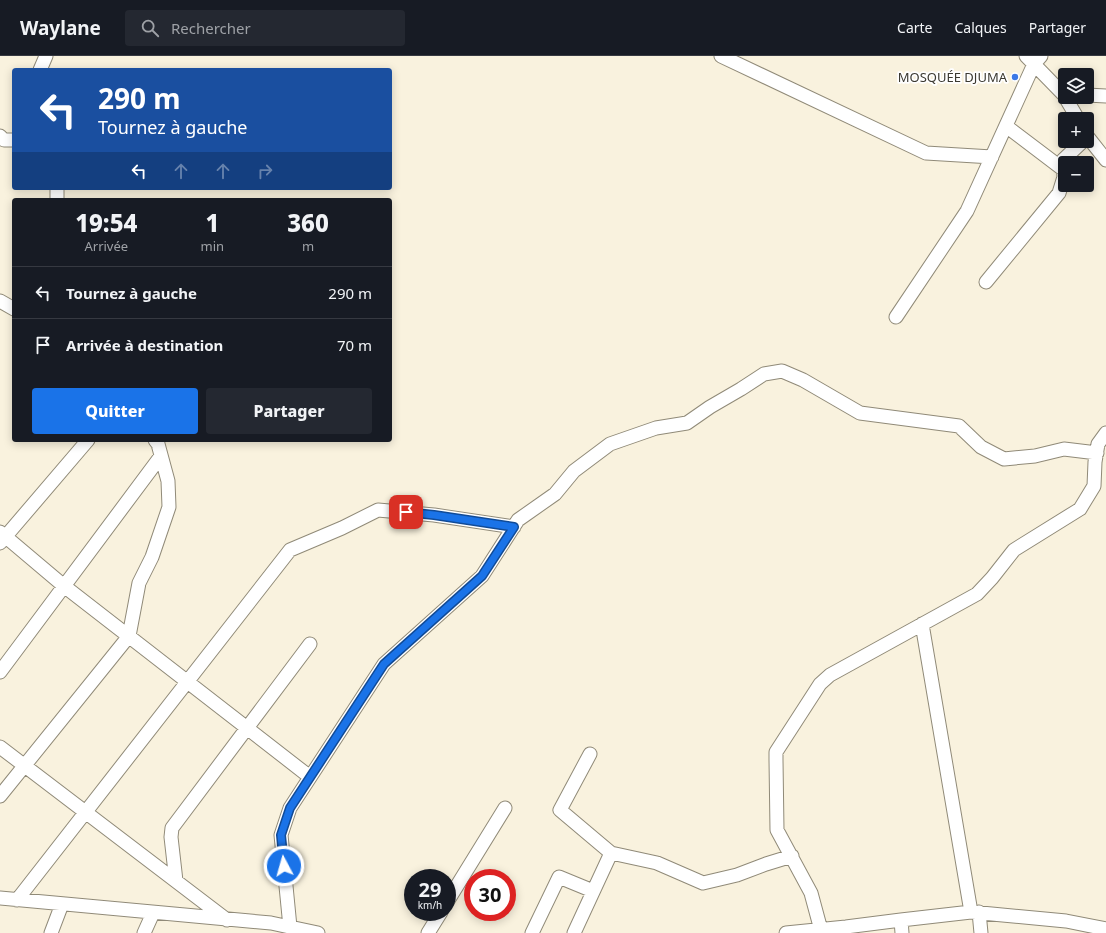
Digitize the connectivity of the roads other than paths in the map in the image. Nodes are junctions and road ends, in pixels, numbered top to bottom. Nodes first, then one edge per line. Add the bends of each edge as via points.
1 (46, 56) edge
2 (720, 56) edge
3 (1034, 59) edge
4 (41, 68) edge
5 (1058, 87) edge
6 (1094, 95) edge
7 (1106, 96) edge
8 (1006, 126) junction
9 (0, 136) edge
10 (12, 140) edge
11 (1094, 145) edge
12 (1076, 148) edge
13 (1067, 156) edge
14 (992, 157) junction
15 (1106, 160) edge
16 (1058, 165) edge
17 (1059, 192) edge
18 (986, 282) dead end
19 (0, 302) edge
20 (12, 308) edge
21 (896, 317) dead end
22 (1106, 433) edge
23 (86, 442) edge
24 (156, 442) edge
25 (1096, 454) junction
26 (161, 456) junction
27 (514, 527) junction
28 (2, 537) edge
29 (64, 586) junction
30 (922, 624) junction
31 (129, 636) junction
32 (310, 644) dead end
33 (0, 672) edge
34 (187, 682) junction
35 (247, 728) junction
36 (0, 747) edge
37 (590, 754) dead end
38 (25, 766) junction
39 (310, 777) junction
40 (0, 796) edge
41 (505, 808) dead end
42 (86, 812) junction
43 (611, 853) junction
44 (792, 856) junction
45 (176, 881) junction
46 (456, 887) edge
47 (593, 891) junction
48 (0, 898) edge
49 (17, 900) junction
50 (62, 904) junction
51 (153, 912) junction
52 (974, 912) junction
53 (227, 920) junction
54 (901, 920) junction
55 (435, 921) edge
56 (290, 927) junction
57 (1064, 927) edge
58 (268, 928) edge
59 (1106, 929) edge
60 (821, 930) junction
61 (51, 933) edge
62 (144, 933) edge
63 (318, 933) edge
64 (428, 933) edge
65 (532, 933) edge
66 (574, 933) edge
67 (786, 933) edge
68 (902, 933) edge
69 (980, 933) edge

1 - 4 street
2 - 14 street via 926,153
3 - 5 street
3 - 8 street
6 - 7 street
8 - 14 street
8 - 16 street
9 - 10 street via 4,140
11 - 15 street
12 - 13 street
14 - 21 street via 967,211
17 - 18 street
19 - 20 street
22 - 25 street via 1098,444
23 - 28 street
24 - 26 street
25 - 27 street via 1064,449 1035,456 1004,459 980,447 959,426 860,413 803,380 782,372 764,374 687,423 656,428 610,444 574,471 555,494 518,520
25 - 30 street via 1094,486 1080,509 1014,550 977,594
26 - 29 street
26 - 31 street via 168,480 169,507 152,557 139,583
27 - 34 street via 378,510 290,550
27 - 39 street via 482,576 384,664
28 - 29 street
29 - 31 street
29 - 33 street
30 - 44 street via 820,684 776,752 777,830
30 - 52 street
31 - 34 street
31 - 38 street
32 - 35 street
34 - 35 street
34 - 42 street
35 - 39 street
35 - 45 street via 172,828
36 - 38 street
37 - 43 street via 560,810
38 - 40 street
38 - 42 street
39 - 56 street via 290,808 281,835
41 - 46 street
42 - 45 street
42 - 49 street
43 - 44 street via 657,863 703,883 737,875
43 - 47 street
44 - 60 street via 811,893
45 - 53 street
47 - 65 street via 559,877
47 - 66 street
48 - 49 street
49 - 50 street
50 - 51 street
50 - 61 street
51 - 53 street
51 - 62 street
52 - 54 street
52 - 57 street
52 - 69 street
53 - 58 street
54 - 60 street
54 - 68 street
55 - 64 street
56 - 58 street
56 - 63 street
57 - 59 street
60 - 67 street

